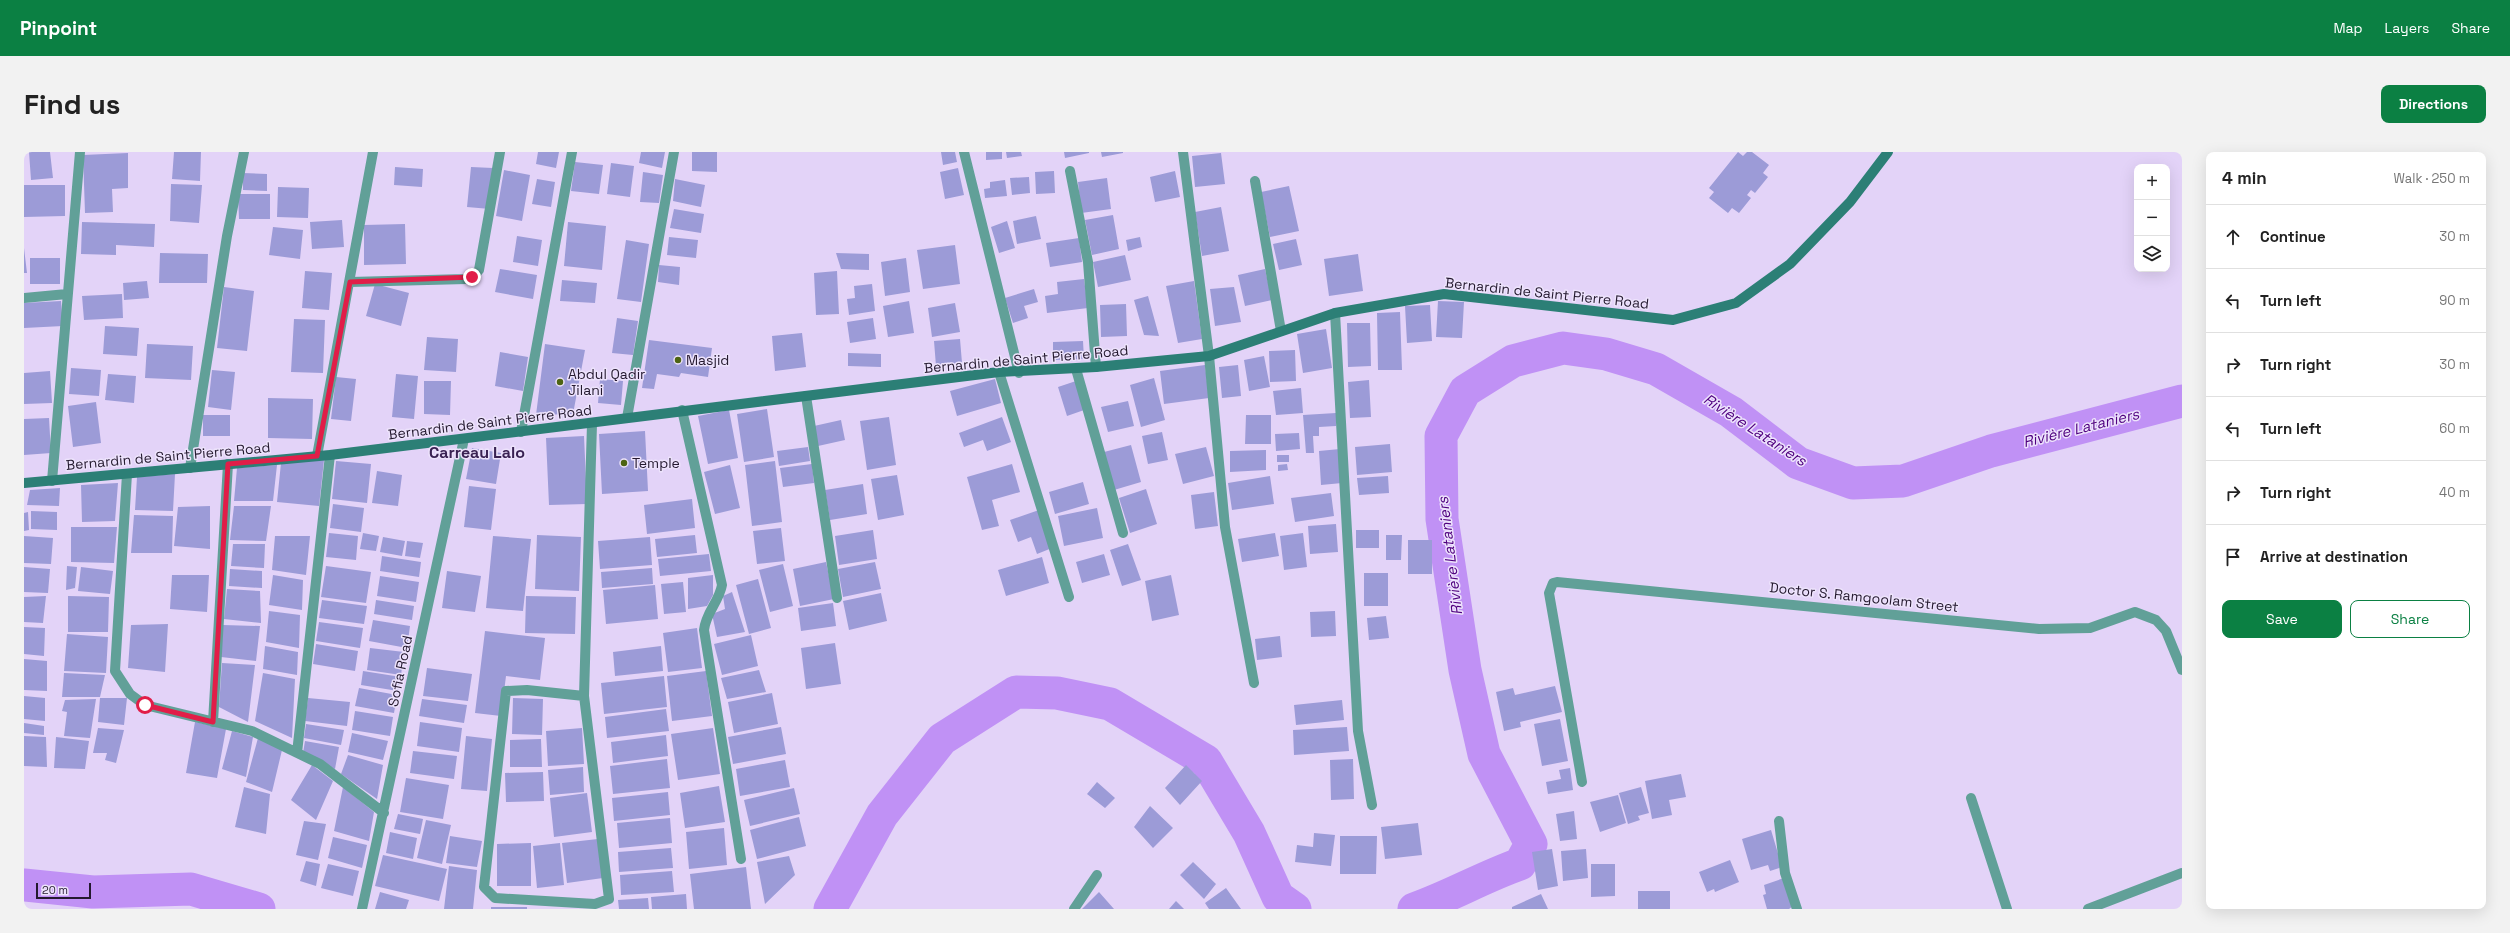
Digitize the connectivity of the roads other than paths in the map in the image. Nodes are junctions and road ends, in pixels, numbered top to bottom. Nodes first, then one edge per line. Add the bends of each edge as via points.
1 (80, 152) edge
2 (244, 152) edge
3 (373, 152) edge
4 (500, 152) edge
5 (572, 152) edge
6 (674, 152) edge
7 (964, 152) edge
8 (1183, 152) edge
9 (1888, 152) edge
10 (1070, 171) dead end
11 (1255, 180) dead end
12 (350, 282) junction
13 (67, 294) junction
14 (24, 298) edge
15 (1334, 313) junction
16 (1281, 332) junction
17 (1209, 356) junction
18 (1096, 367) junction
19 (1076, 369) junction
20 (999, 372) junction
21 (1019, 373) junction
22 (806, 396) junction
23 (682, 410) junction
24 (627, 418) junction
25 (592, 424) junction
26 (521, 432) junction
27 (464, 439) junction
28 (330, 455) junction
29 (317, 456) junction
30 (228, 464) junction
31 (190, 468) junction
32 (128, 474) junction
33 (52, 481) junction
34 (24, 483) edge
35 (1123, 533) dead end
36 (1069, 596) dead end
37 (836, 598) dead end
38 (2182, 670) edge
39 (1254, 683) dead end
40 (584, 696) junction
41 (213, 722) junction
42 (297, 753) junction
43 (1582, 782) dead end
44 (1971, 798) dead end
45 (1372, 805) dead end
46 (384, 813) junction
47 (1779, 821) dead end
48 (741, 859) dead end
49 (2182, 873) edge
50 (1097, 875) dead end
51 (362, 909) edge
52 (1074, 909) edge
53 (1797, 909) edge
54 (2006, 909) edge
55 (2088, 909) edge

1 - 13 street
2 - 31 street via 227,236
3 - 12 street
4 - 12 street via 475,275 466,279
5 - 26 street
6 - 24 street
7 - 21 street
8 - 17 street
9 - 15 main road, Bernardin de Saint Pierre Road via 1850,202 1790,264 1736,303 1673,320 1444,294
10 - 18 street via 1088,262
11 - 16 street
12 - 29 street
13 - 14 street
13 - 33 street
15 - 16 main road, Bernardin de Saint Pierre Road
15 - 45 street via 1358,731
16 - 17 main road, Bernardin de Saint Pierre Road
17 - 18 main road, Bernardin de Saint Pierre Road
17 - 39 street via 1225,527
18 - 19 main road, Bernardin de Saint Pierre Road
19 - 21 main road, Bernardin de Saint Pierre Road
19 - 35 street
20 - 21 main road, Bernardin de Saint Pierre Road
20 - 22 main road, Bernardin de Saint Pierre Road
20 - 36 street
22 - 23 main road, Bernardin de Saint Pierre Road
22 - 37 street
23 - 24 main road, Bernardin de Saint Pierre Road
23 - 48 street via 722,585 719,597 708,613 704,630
24 - 25 main road, Bernardin de Saint Pierre Road
25 - 26 main road, Bernardin de Saint Pierre Road
25 - 40 street
26 - 27 main road, Bernardin de Saint Pierre Road
27 - 28 main road, Bernardin de Saint Pierre Road
27 - 46 street, Sofia Road
28 - 29 main road, Bernardin de Saint Pierre Road
28 - 42 street
29 - 30 main road, Bernardin de Saint Pierre Road
30 - 31 main road, Bernardin de Saint Pierre Road
30 - 41 street
31 - 32 main road, Bernardin de Saint Pierre Road
32 - 33 main road, Bernardin de Saint Pierre Road
32 - 41 street via 115,671 130,694 145,705
33 - 34 main road, Bernardin de Saint Pierre Road
38 - 43 street, Doctor S. Ramgoolam Street via 2166,631 2156,620 2135,612 2090,628 2039,629 1566,581 1553,584 1548,593
40 - 40 street via 527,690 506,691 484,887 495,898 595,904 609,899
41 - 42 street via 252,731
42 - 46 street via 320,764
44 - 54 street
46 - 51 street, Sofia Road
47 - 53 street via 1786,873
49 - 55 street
50 - 52 street

